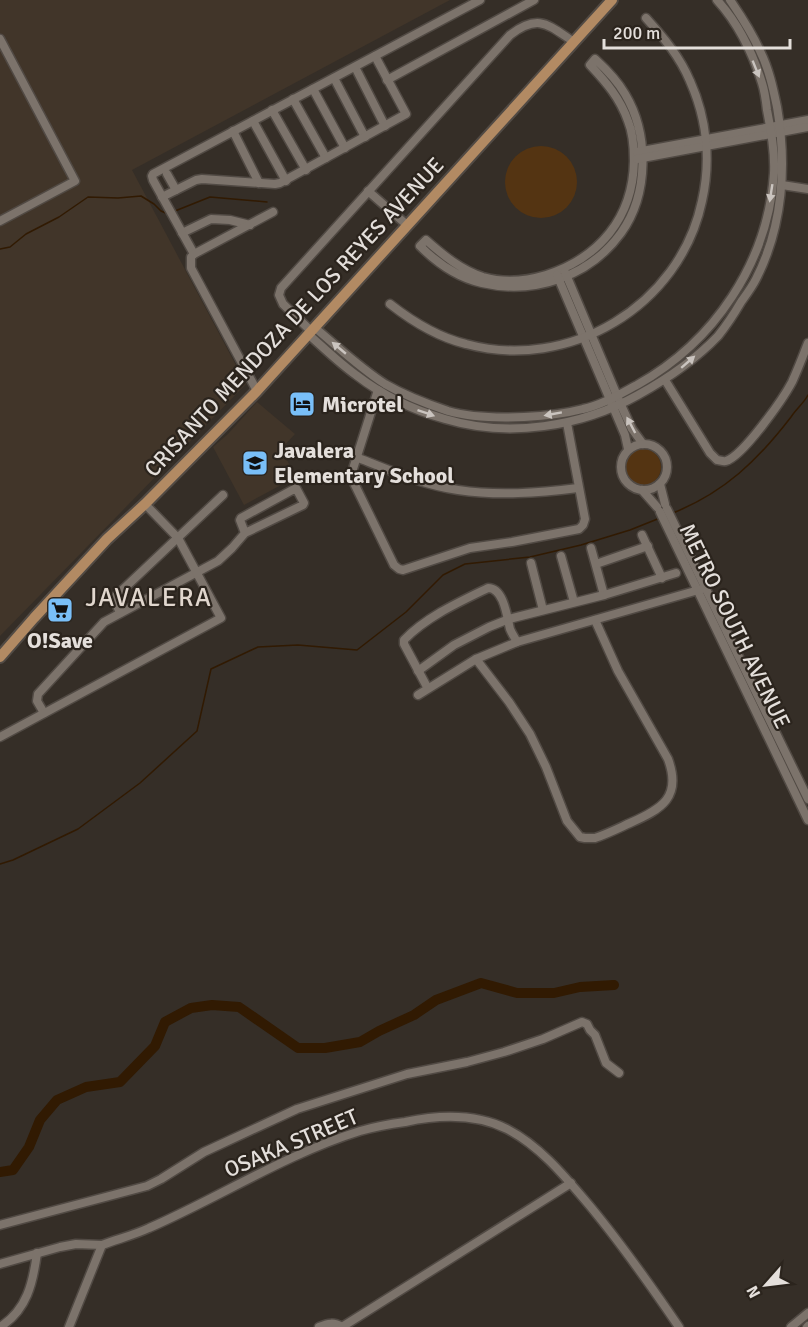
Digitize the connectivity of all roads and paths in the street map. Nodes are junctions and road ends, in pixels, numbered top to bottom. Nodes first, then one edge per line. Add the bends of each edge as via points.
1 (480, 0) edge
2 (534, 0) edge
3 (612, 0) edge
4 (717, 0) edge
5 (730, 0) edge
6 (646, 18) dead end
7 (0, 39) edge
8 (574, 42) junction
9 (375, 56) junction
10 (355, 67) junction
11 (334, 78) junction
12 (387, 80) junction
13 (313, 89) junction
14 (293, 99) junction
15 (272, 110) junction
16 (808, 120) edge
17 (253, 121) junction
18 (385, 126) junction
19 (808, 128) edge
20 (776, 130) junction
21 (233, 131) junction
22 (366, 136) junction
23 (706, 143) junction
24 (345, 148) junction
25 (638, 156) junction
26 (326, 159) junction
27 (306, 170) junction
28 (167, 174) dead end
29 (286, 181) junction
30 (260, 183) junction
31 (782, 185) junction
32 (808, 189) edge
33 (176, 190) junction
34 (368, 191) junction
35 (162, 197) junction
36 (273, 212) dead end
37 (0, 221) edge
38 (250, 225) junction
39 (407, 225) junction
40 (182, 232) junction
41 (194, 254) junction
42 (561, 274) junction
43 (390, 304) dead end
44 (311, 331) junction
45 (588, 337) junction
46 (808, 343) edge
47 (665, 380) junction
48 (378, 390) junction
49 (257, 391) junction
50 (613, 397) junction
51 (617, 407) junction
52 (567, 423) junction
53 (643, 444) junction
54 (628, 449) junction
55 (356, 458) junction
56 (660, 484) junction
57 (578, 488) junction
58 (642, 490) junction
59 (223, 495) dead end
60 (145, 504) junction
61 (663, 509) junction
62 (245, 532) junction
63 (642, 535) dead end
64 (178, 538) junction
65 (648, 546) junction
66 (591, 548) dead end
67 (561, 556) dead end
68 (531, 563) dead end
69 (596, 564) junction
70 (197, 573) junction
71 (676, 573) dead end
72 (662, 578) junction
73 (701, 589) junction
74 (604, 595) junction
75 (574, 602) junction
76 (543, 610) junction
77 (120, 613) junction
78 (509, 619) junction
79 (595, 620) junction
80 (518, 642) junction
81 (0, 657) edge
82 (476, 658) junction
83 (418, 671) junction
84 (426, 685) dead end
85 (418, 695) dead end
86 (44, 713) junction
87 (0, 737) edge
88 (805, 799) edge
89 (808, 820) edge
90 (619, 1073) dead end
91 (571, 1183) junction
92 (0, 1225) edge
93 (102, 1245) junction
94 (37, 1253) junction
95 (0, 1264) edge
96 (808, 1313) edge
97 (0, 1327) edge
98 (69, 1327) edge
99 (319, 1327) edge
100 (342, 1327) edge
101 (678, 1327) edge
102 (791, 1327) edge

1 - 9 street
2 - 12 street
3 - 8 main road, CRISANTO MENDOZA DE LOS REYES AVENUE
4 -> 20 street via 751,55
5 - 20 street via 761,51 772,83
6 - 23 street via 665,39 690,81
7 - 37 street via 75,181
8 - 34 street via 543,23 515,31
8 - 39 main road, CRISANTO MENDOZA DE LOS REYES AVENUE
9 - 10 street
9 - 12 street
10 - 11 street
10 - 18 street
11 - 13 street
11 - 22 street
12 - 18 street via 406,114
13 - 14 street
13 - 24 street
14 - 15 street
14 - 26 street
15 - 17 street
15 - 27 street
16 - 20 street
17 - 21 street
17 - 29 street
18 - 22 street
19 - 20 street
20 - 23 street
20 - 31 street
20 -> 50 street via 768,215 746,274 722,313 694,344 674,362
21 - 30 street
21 - 35 street via 153,174
22 - 24 street
23 - 25 street
23 - 45 street via 707,168 700,209 690,239 674,267 629,314
24 - 26 street
25 - 25 street via 640,136 625,94 595,59 590,65 616,96 629,122
25 - 42 street via 640,186 622,231 592,262
26 - 27 street
27 - 29 street
28 - 33 street
29 - 30 street
30 - 33 street via 202,179
31 - 32 street
47 -> 31 street via 718,335 756,280 768,249
33 - 35 street
34 - 39 street
34 - 44 street via 279,291 283,304
35 - 40 street
36 - 38 street
38 - 40 street via 211,219
38 - 41 street
39 - 44 main road, CRISANTO MENDOZA DE LOS REYES AVENUE
40 - 41 street
41 - 49 street via 191,268
42 - 42 street via 519,280 485,277 444,256 426,240 420,246 453,271 481,283 518,287 543,284
42 - 45 street, METRO SOUTH AVENUE
43 - 45 street via 435,333 485,349 545,349
44 - 48 street via 356,376
44 - 49 main road, CRISANTO MENDOZA DE LOS REYES AVENUE
50 -> 44 street via 585,409 543,416 510,418 449,411 385,384
45 - 50 street, METRO SOUTH AVENUE
46 - 47 street via 779,403 762,427 727,461 717,460 710,453
47 - 51 street
48 -> 52 street via 414,409 479,427
48 - 55 street
49 - 60 main road, CRISANTO MENDOZA DE LOS REYES AVENUE
50 - 51 street, METRO SOUTH AVENUE
51 - 52 street
53 -> 51 street, METRO SOUTH AVENUE
51 - 54 street, METRO SOUTH AVENUE
52 - 57 street
53 - 54 street
53 - 56 street, METRO SOUTH AVENUE via 657,448 665,458 666,473
54 - 58 street, METRO SOUTH AVENUE via 621,461 622,474 630,485
55 - 57 street via 457,490 498,494
55 - 57 street via 354,485 394,565 403,570 470,548 579,529 585,519
56 - 58 street
56 - 61 street, METRO SOUTH AVENUE
58 - 61 street, METRO SOUTH AVENUE
59 - 64 street
60 - 64 street
60 - 81 main road, CRISANTO MENDOZA DE LOS REYES AVENUE via 107,539
61 - 73 street, METRO SOUTH AVENUE
62 - 62 street via 241,518 296,488 303,505
62 - 70 street via 218,561
63 - 65 street
64 - 70 street
64 - 77 street via 114,598
65 - 69 street
65 - 72 street
66 - 69 street
67 - 75 street
68 - 76 street
69 - 74 street
70 - 77 street
70 - 86 street via 221,620
71 - 72 street
72 - 74 street
73 - 79 street
73 - 88 street, METRO SOUTH AVENUE
74 - 75 street
75 - 76 street
76 - 78 street
77 - 86 street via 101,624 38,694 37,701
78 - 80 street
78 - 83 street via 454,645
78 - 83 street via 500,596 492,588 456,604 404,640
79 - 80 street
79 - 82 street via 618,671 668,759 673,784 660,808 595,838 580,837 567,821 530,734
80 - 82 street
82 - 85 street
83 - 84 street
86 - 87 street
88 - 89 street, METRO SOUTH AVENUE
90 - 92 street via 606,1063 595,1035 582,1022 504,1053 407,1074 297,1109 204,1152 147,1186
91 - 93 street, OSAKA STREET via 546,1157 506,1129 460,1116 420,1119 343,1137 148,1228
91 - 100 street
91 - 101 street, OSAKA STREET via 623,1247
93 - 94 street via 76,1244
93 - 98 street
94 - 95 street
94 - 97 street via 34,1276 23,1303
96 - 102 street
99 - 100 street via 336,1323

